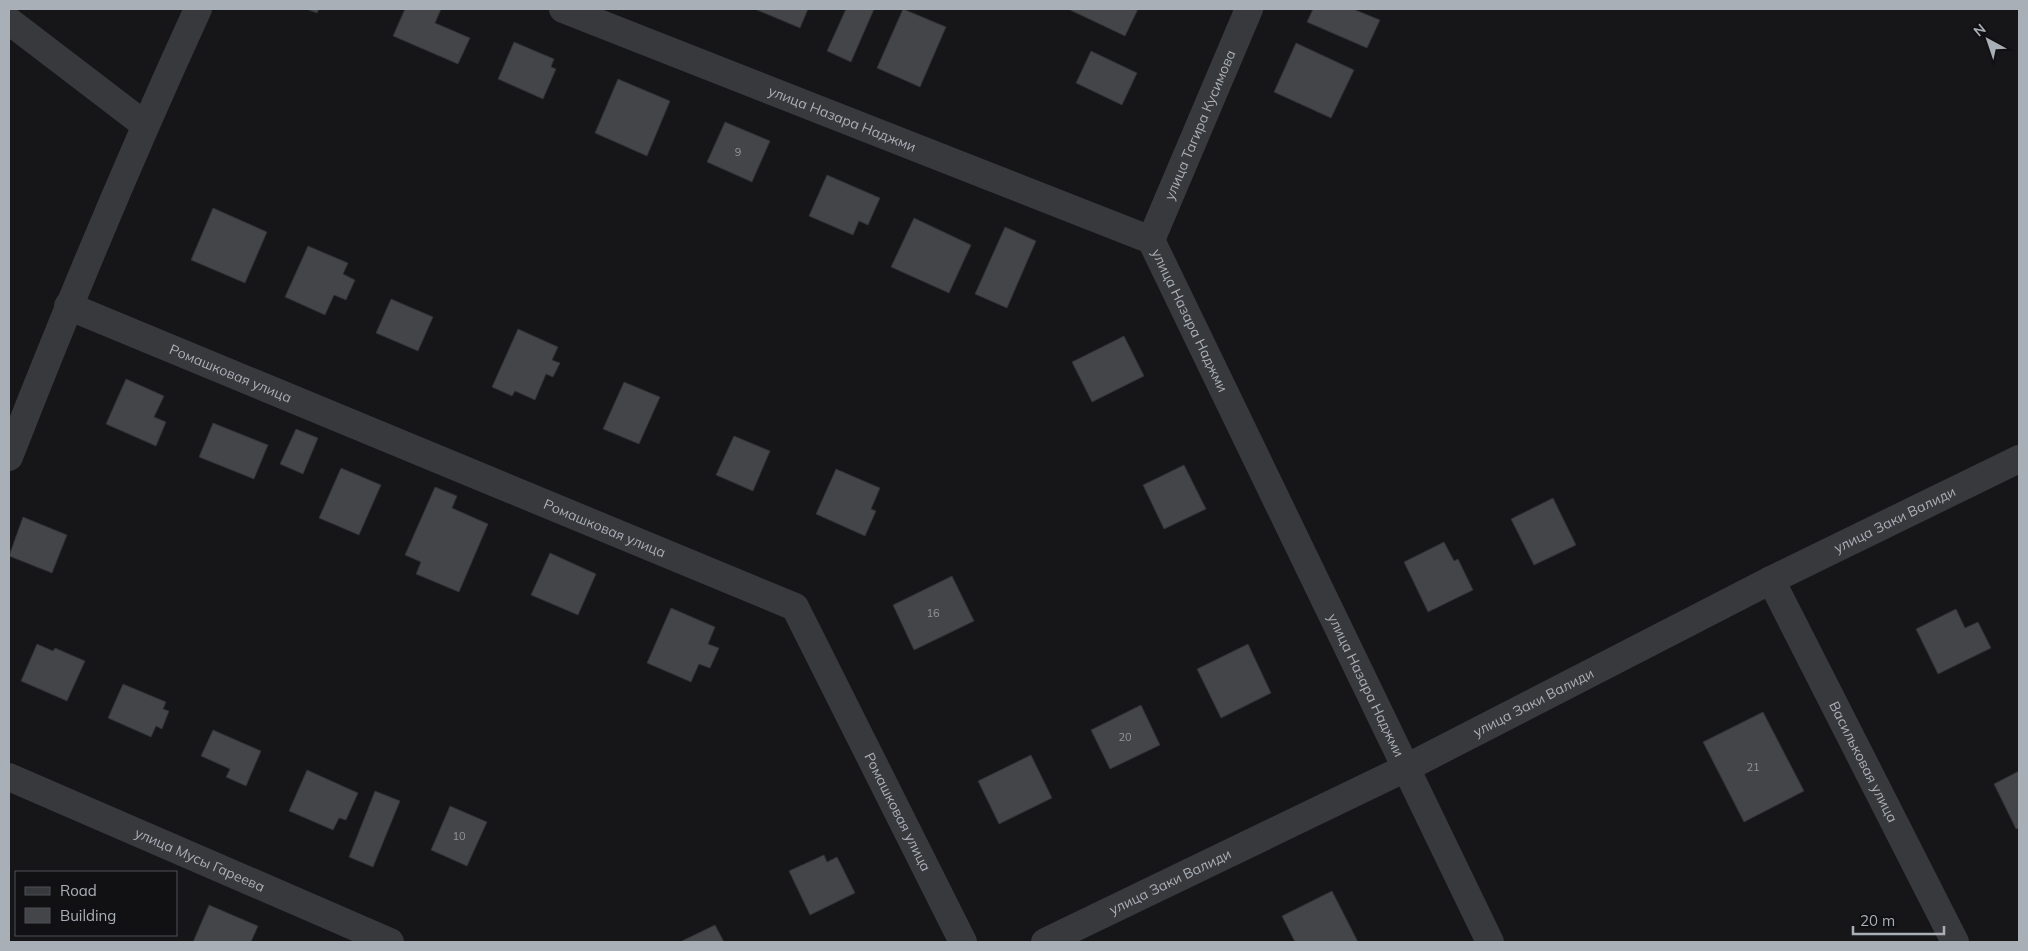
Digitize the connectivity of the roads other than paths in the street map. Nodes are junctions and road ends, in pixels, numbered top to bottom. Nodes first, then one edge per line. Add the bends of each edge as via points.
1 (198, 9) edge
2 (563, 9) edge
3 (1249, 9) edge
4 (9, 21) edge
5 (145, 125) junction
6 (1151, 240) junction
7 (68, 306) junction
8 (9, 457) edge
9 (2019, 459) edge
10 (1771, 580) junction
11 (1406, 768) junction
12 (9, 777) edge
13 (390, 942) edge
14 (963, 942) edge
15 (1044, 942) edge
16 (1490, 942) edge
17 (1956, 942) edge

1 - 5 street
2 - 6 street, улица Назара Наджми
3 - 6 street, улица Тагира Кусимова
4 - 5 street
5 - 7 street
6 - 11 street, улица Назара Наджми
7 - 8 street
7 - 14 street, Ромашковая улица via 795,607
9 - 10 street, улица Заки Валиди
10 - 11 street, улица Заки Валиди
10 - 17 street, Васильковая улица
11 - 15 street, улица Заки Валиди
11 - 16 street, улица Назара Наджми
12 - 13 street, улица Мусы Гареева

